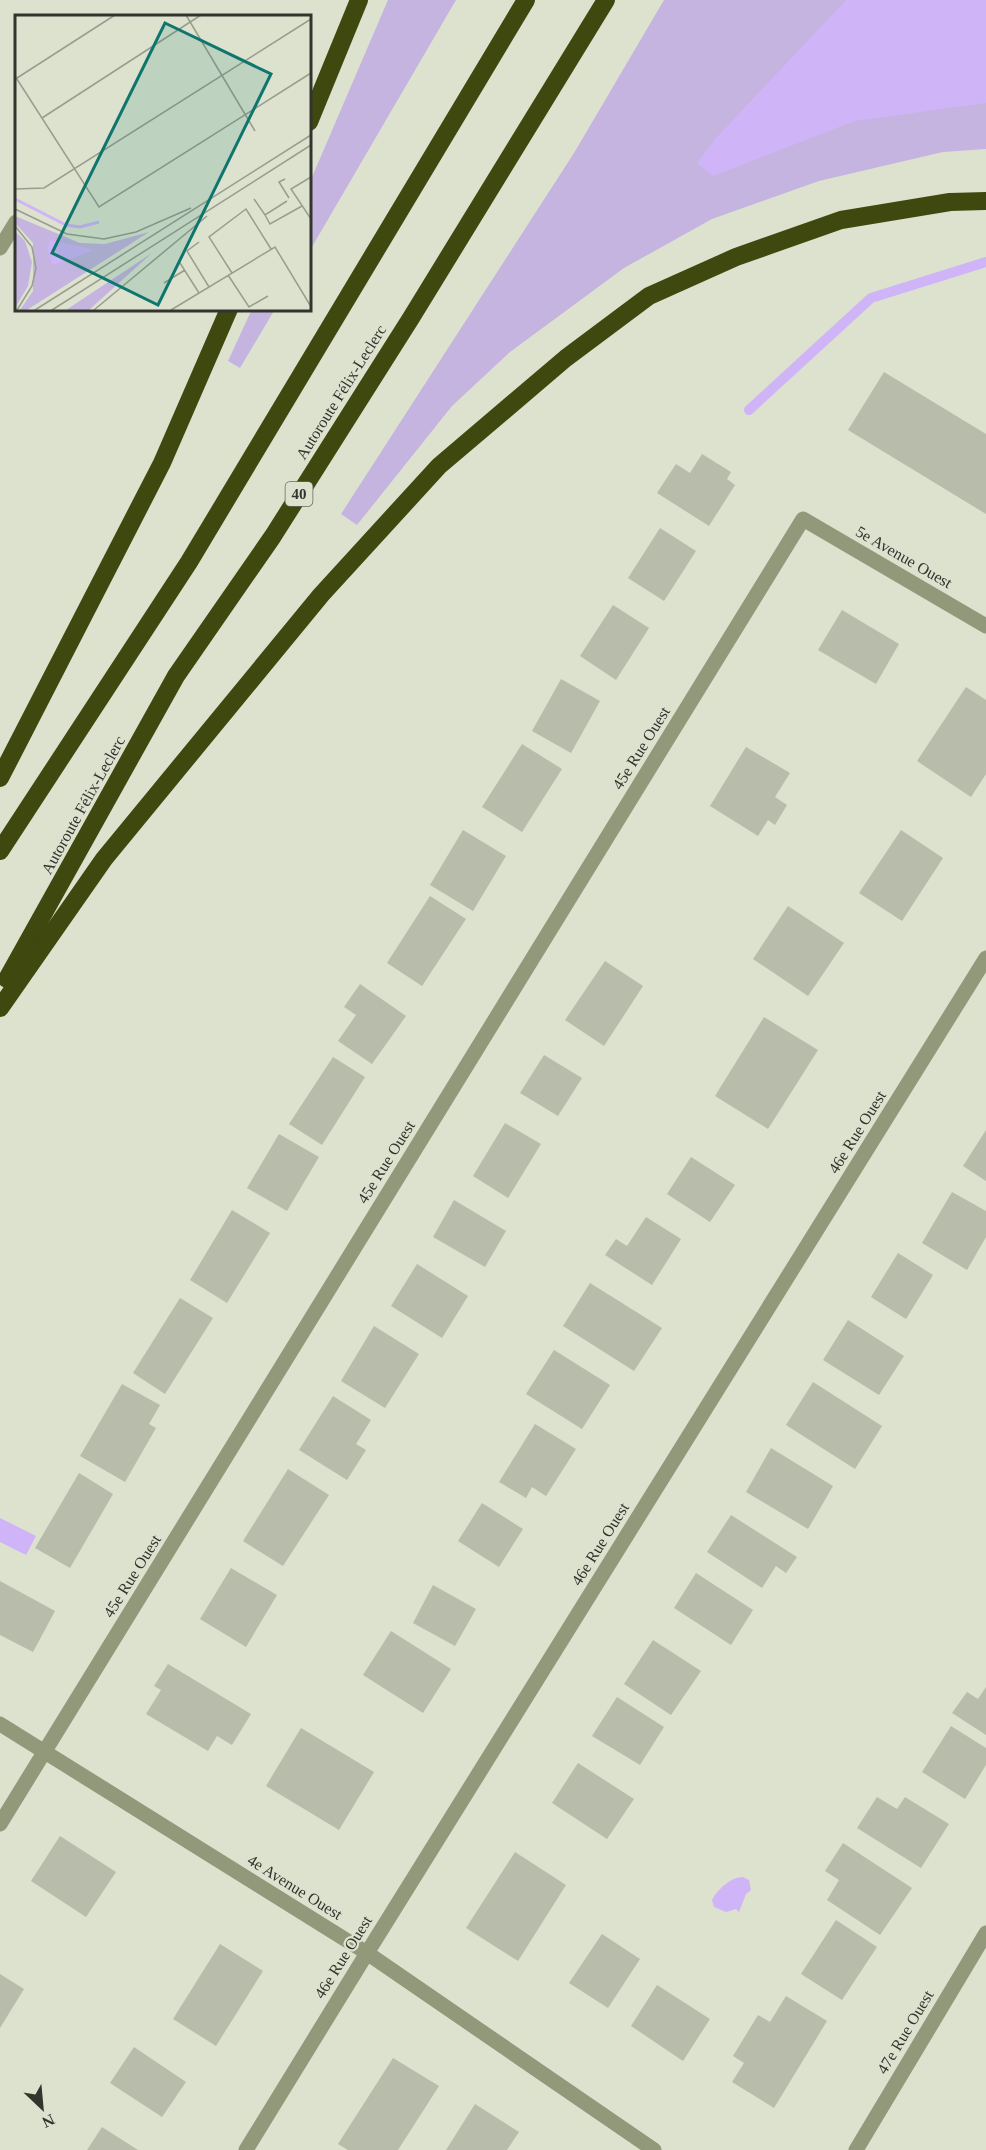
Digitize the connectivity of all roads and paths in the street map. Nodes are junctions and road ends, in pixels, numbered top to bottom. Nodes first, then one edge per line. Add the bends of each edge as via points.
1 (359, 0) edge
2 (526, 0) edge
3 (606, 0) edge
4 (310, 121) edge
5 (986, 201) edge
6 (15, 224) edge
7 (0, 248) edge
8 (229, 310) edge
9 (803, 519) joint
10 (986, 626) edge
11 (0, 778) edge
12 (0, 851) edge
13 (986, 958) edge
14 (0, 991) edge
15 (0, 1008) edge
16 (0, 1724) edge
17 (44, 1752) junction
18 (0, 1824) edge
19 (986, 1933) edge
20 (367, 1953) junction
21 (246, 2150) edge
22 (654, 2150) edge
23 (856, 2150) edge

1 - 4 highway
2 - 12 highway via 189,562
3 - 14 highway, Autoroute Félix-Leclerc / 40 via 273,536 176,676
5 - 15 highway via 950,202 840,220 736,257 649,296 566,358 439,466 321,595 104,859
6 - 7 street
8 - 11 highway via 162,463
9 - 10 street, 5e Avenue Ouest
9 - 17 street, 45e Rue Ouest
13 - 20 street, 46e Rue Ouest
16 - 17 street, 4e Avenue Ouest
17 - 18 street, 45e Rue Ouest
17 - 20 street, 4e Avenue Ouest
19 - 23 street, 47e Rue Ouest
20 - 21 street, 46e Rue Ouest
20 - 22 street, 4e Avenue Ouest

